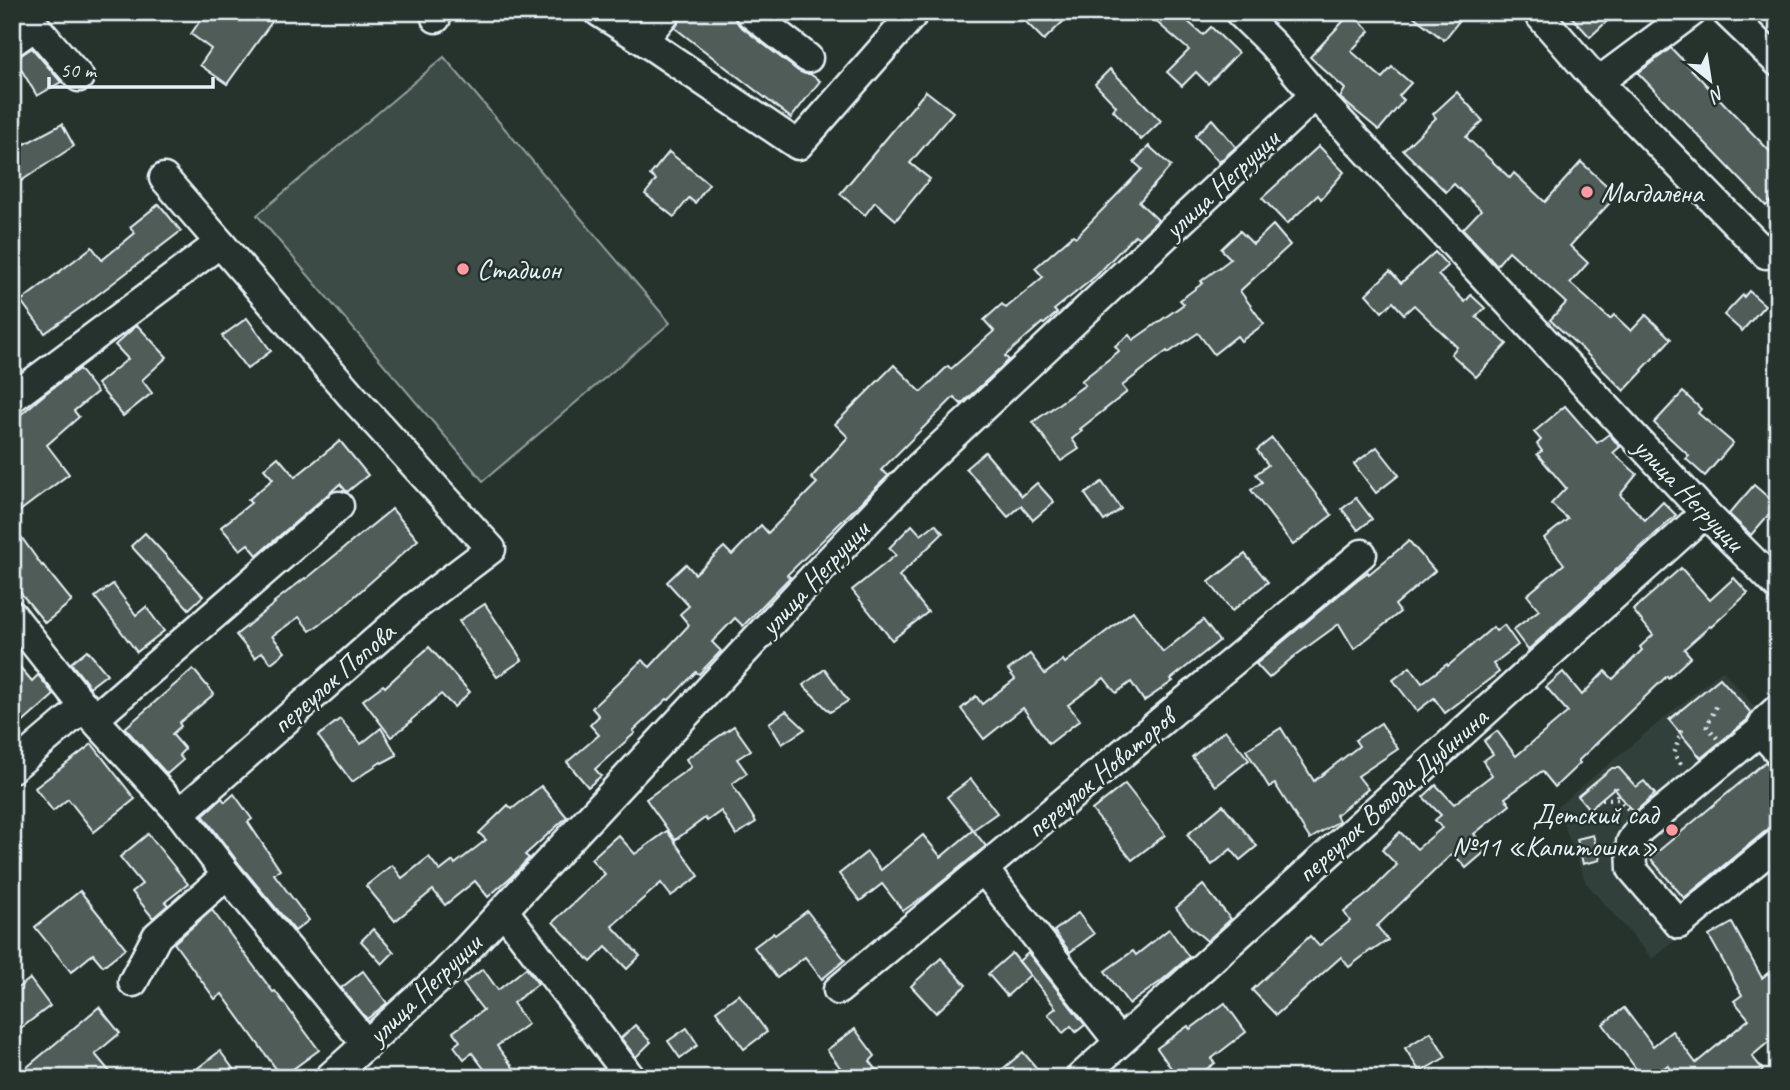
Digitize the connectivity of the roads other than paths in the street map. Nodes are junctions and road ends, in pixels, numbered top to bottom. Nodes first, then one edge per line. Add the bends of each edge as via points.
1 (599, 12) edge
2 (666, 12) edge
3 (750, 12) edge
4 (915, 12) edge
5 (1239, 12) edge
6 (1537, 12) edge
7 (1692, 12) edge
8 (1726, 12) edge
9 (643, 40) junction
10 (12, 43) edge
11 (808, 58) dead end
12 (1778, 62) edge
13 (79, 77) dead end
14 (1598, 82) junction
15 (1315, 95) junction
16 (164, 177) dead end
17 (220, 243) junction
18 (1778, 243) edge
19 (12, 398) edge
20 (339, 506) dead end
21 (1705, 513) junction
22 (1362, 554) dead end
23 (1778, 586) edge
24 (12, 615) edge
25 (1778, 709) edge
26 (90, 713) junction
27 (1769, 741) edge
28 (12, 768) edge
29 (180, 813) junction
30 (1778, 843) edge
31 (984, 870) junction
32 (227, 875) junction
33 (503, 911) junction
34 (133, 982) dead end
35 (838, 990) dead end
36 (1119, 1042) junction
37 (367, 1045) junction
38 (329, 1078) edge
39 (631, 1078) edge
40 (1080, 1078) edge

1 - 9 street
2 - 9 street
3 - 11 street
4 - 9 street via 798,145
5 - 15 street, улица Негруцци
6 - 14 street
7 - 14 street
8 - 12 street
10 - 13 street via 35,26
14 - 18 street via 1766,254
15 - 21 street, улица Негруцци
15 - 33 street, улица Негруцци via 918,468
16 - 17 street
17 - 19 street
17 - 29 street, переулок Попова via 491,549 413,608
20 - 26 street
21 - 23 street, улица Негруцци
21 - 36 street, переулок Володи Дубинина
22 - 31 street, переулок Новаторов
24 - 26 street
25 - 27 street via 1766,720
26 - 28 street
26 - 29 street
27 - 30 street via 1718,742 1695,785 1631,842 1632,869 1679,924
29 - 32 street
31 - 35 street, переулок Новаторов
31 - 36 street
32 - 34 street via 157,936
32 - 37 street
33 - 37 street, улица Негруцци
33 - 39 street
36 - 40 street, переулок Володи Дубинина
37 - 38 street, улица Негруцци

